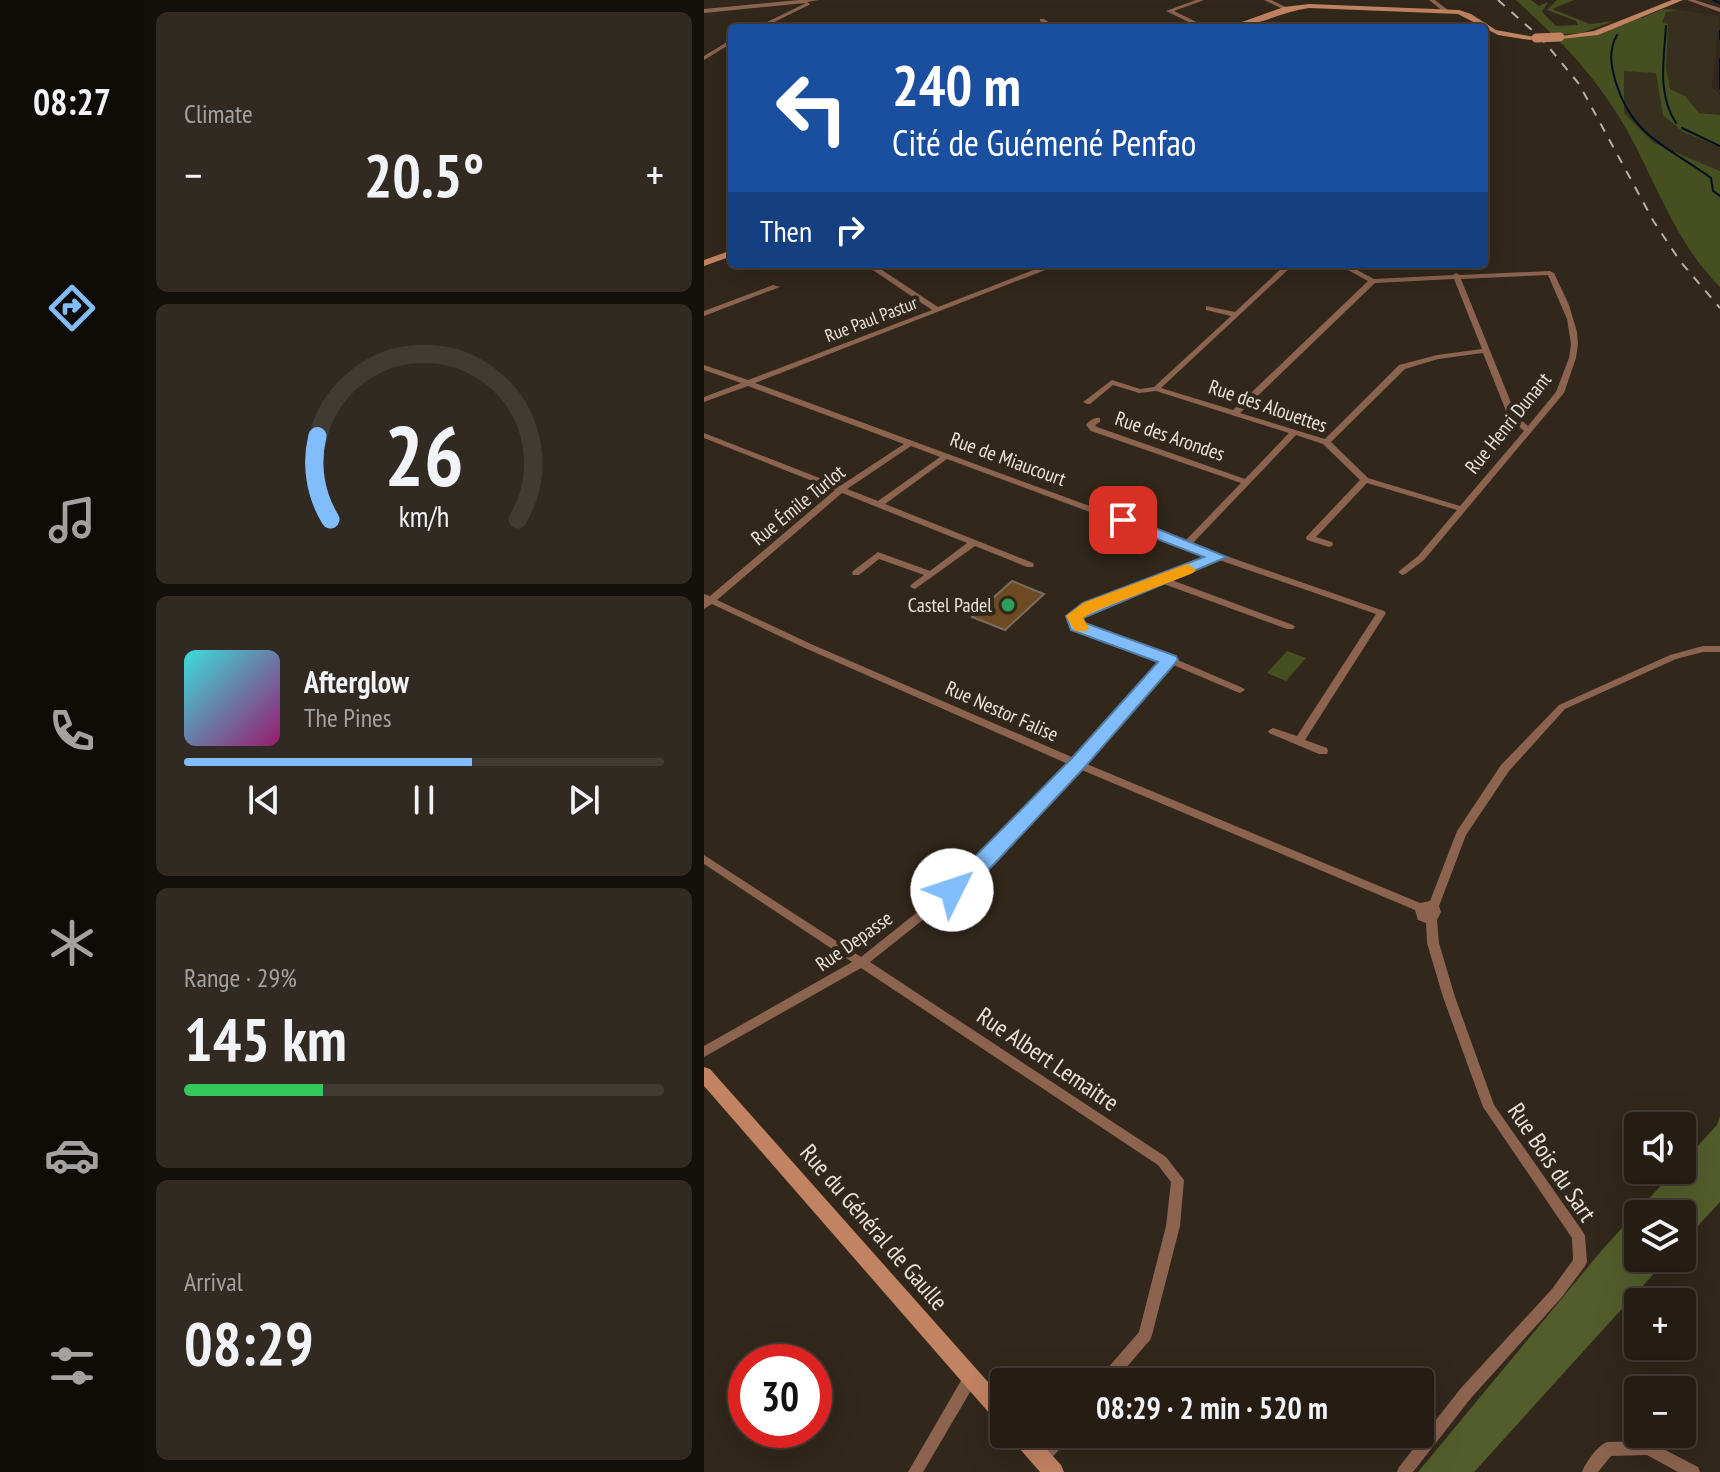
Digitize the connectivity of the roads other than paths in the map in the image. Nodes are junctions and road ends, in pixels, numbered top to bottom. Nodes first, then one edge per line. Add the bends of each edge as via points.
1 (816, 0) edge
2 (1201, 0) edge
3 (1267, 0) edge
4 (1432, 0) edge
5 (1679, 0) edge
6 (1690, 0) edge
7 (1287, 9) junction
8 (1720, 10) edge
9 (704, 11) edge
10 (1446, 11) junction
11 (1042, 20) dead end
12 (766, 24) edge
13 (1048, 24) edge
14 (1197, 24) edge
15 (1241, 24) edge
16 (1481, 24) edge
17 (1488, 29) edge
18 (728, 43) edge
19 (704, 58) edge
20 (728, 254) edge
21 (704, 263) edge
22 (874, 268) edge
23 (1046, 268) edge
24 (1286, 268) edge
25 (1349, 268) edge
26 (1456, 275) junction
27 (1373, 281) junction
28 (776, 287) dead end
29 (1209, 308) dead end
30 (937, 310) junction
31 (704, 314) edge
32 (1236, 315) junction
33 (1484, 351) junction
34 (704, 367) edge
35 (748, 383) junction
36 (1156, 389) junction
37 (704, 400) edge
38 (1087, 402) dead end
39 (1235, 413) junction
40 (1097, 420) dead end
41 (1527, 430) junction
42 (1294, 433) junction
43 (704, 435) edge
44 (1326, 442) junction
45 (910, 443) junction
46 (946, 456) junction
47 (1365, 480) junction
48 (1247, 482) junction
49 (842, 489) junction
50 (880, 504) junction
51 (1461, 509) junction
52 (973, 543) junction
53 (1187, 544) junction
54 (1329, 544) dead end
55 (1219, 557) junction
56 (1030, 565) dead end
57 (1402, 572) dead end
58 (856, 573) dead end
59 (931, 574) junction
60 (1162, 580) junction
61 (915, 586) dead end
62 (707, 601) edge
63 (1290, 627) dead end
64 (1720, 649) edge
65 (1170, 660) junction
66 (1240, 690) dead end
67 (1273, 731) dead end
68 (1299, 741) junction
69 (1323, 751) dead end
70 (1077, 764) junction
71 (704, 859) edge
72 (1428, 911) junction
73 (862, 962) junction
74 (704, 1052) edge
75 (704, 1074) edge
76 (1117, 1368) edge
77 (971, 1377) junction
78 (990, 1399) edge
79 (1033, 1448) edge
80 (1048, 1465) edge
81 (915, 1472) edge
82 (1404, 1472) edge
83 (1589, 1472) edge
84 (1693, 1472) edge

1 - 9 street
1 - 12 street
2 - 14 street via 1169,11
3 - 7 street
4 - 10 street
5 - 17 main road, bridge via 1602,31 1536,38
6 - 8 street
7 - 10 main road
7 - 15 main road
10 - 16 main road, bridge via 1467,14
11 - 13 street
18 - 19 street
20 - 21 main road
22 - 30 street
23 - 30 street, Rue Paul Pastur
24 - 32 street, Rue des Alouettes
25 - 27 street
26 - 27 street
26 - 33 street
26 - 41 street, Rue Henri Dunant via 1550,273 1572,318 1574,362 1560,393
27 - 39 street
28 - 31 street
29 - 32 street
30 - 35 street, Rue Paul Pastur
32 - 36 street, Rue des Alouettes
33 - 41 street via 1512,416
33 - 44 street via 1402,367
34 - 35 street, Rue de Miaucourt
35 - 37 street, Rue Paul Pastur
35 - 45 street, Rue de Miaucourt
36 - 38 street via 1139,391 1112,382
36 - 39 street, Rue des Alouettes
39 - 42 street, Rue des Alouettes
40 - 48 street, Rue des Arondes via 1090,425 1094,429
41 - 51 street, Rue Henri Dunant
42 - 44 street, Rue des Alouettes
42 - 48 street
43 - 49 street
44 - 47 street, Rue des Alouettes
45 - 46 street, Rue de Miaucourt
45 - 49 street, Rue Émile Turlot
46 - 50 street
46 - 53 street, Rue de Miaucourt
47 - 51 street, Rue des Alouettes
47 - 54 street via 1310,538
48 - 53 street
49 - 50 street
49 - 62 street, Rue Émile Turlot
50 - 52 street
51 - 57 street, Rue Henri Dunant via 1421,558
52 - 56 street
52 - 59 street
53 - 55 street, Rue de Miaucourt
55 - 60 street
55 - 68 street, Rue de Miaucourt via 1381,613
58 - 59 street via 878,555
59 - 61 street
60 - 63 street
60 - 65 street via 1074,616 1077,626
62 - 70 street, Rue Nestor Falise
64 - 72 street via 1673,657 1562,707 1505,768 1461,834
65 - 66 street
65 - 70 street, Rue Depasse
67 - 68 street
68 - 69 street
70 - 72 street, Rue Nestor Falise
70 - 73 street, Rue Depasse via 974,873
71 - 73 street, Rue Albert Lemaitre
72 - 82 street, Rue Bois du Sart via 1449,997 1489,1107 1578,1236 1580,1262
73 - 74 street, Rue Depasse
73 - 76 street, Rue Albert Lemaitre via 1162,1161 1178,1180 1173,1226 1145,1335
75 - 77 main road, Rue du Général de Gaulle
77 - 78 main road, Rue du Général de Gaulle
77 - 81 street
79 - 80 main road
83 - 84 street via 1607,1449 1648,1448

